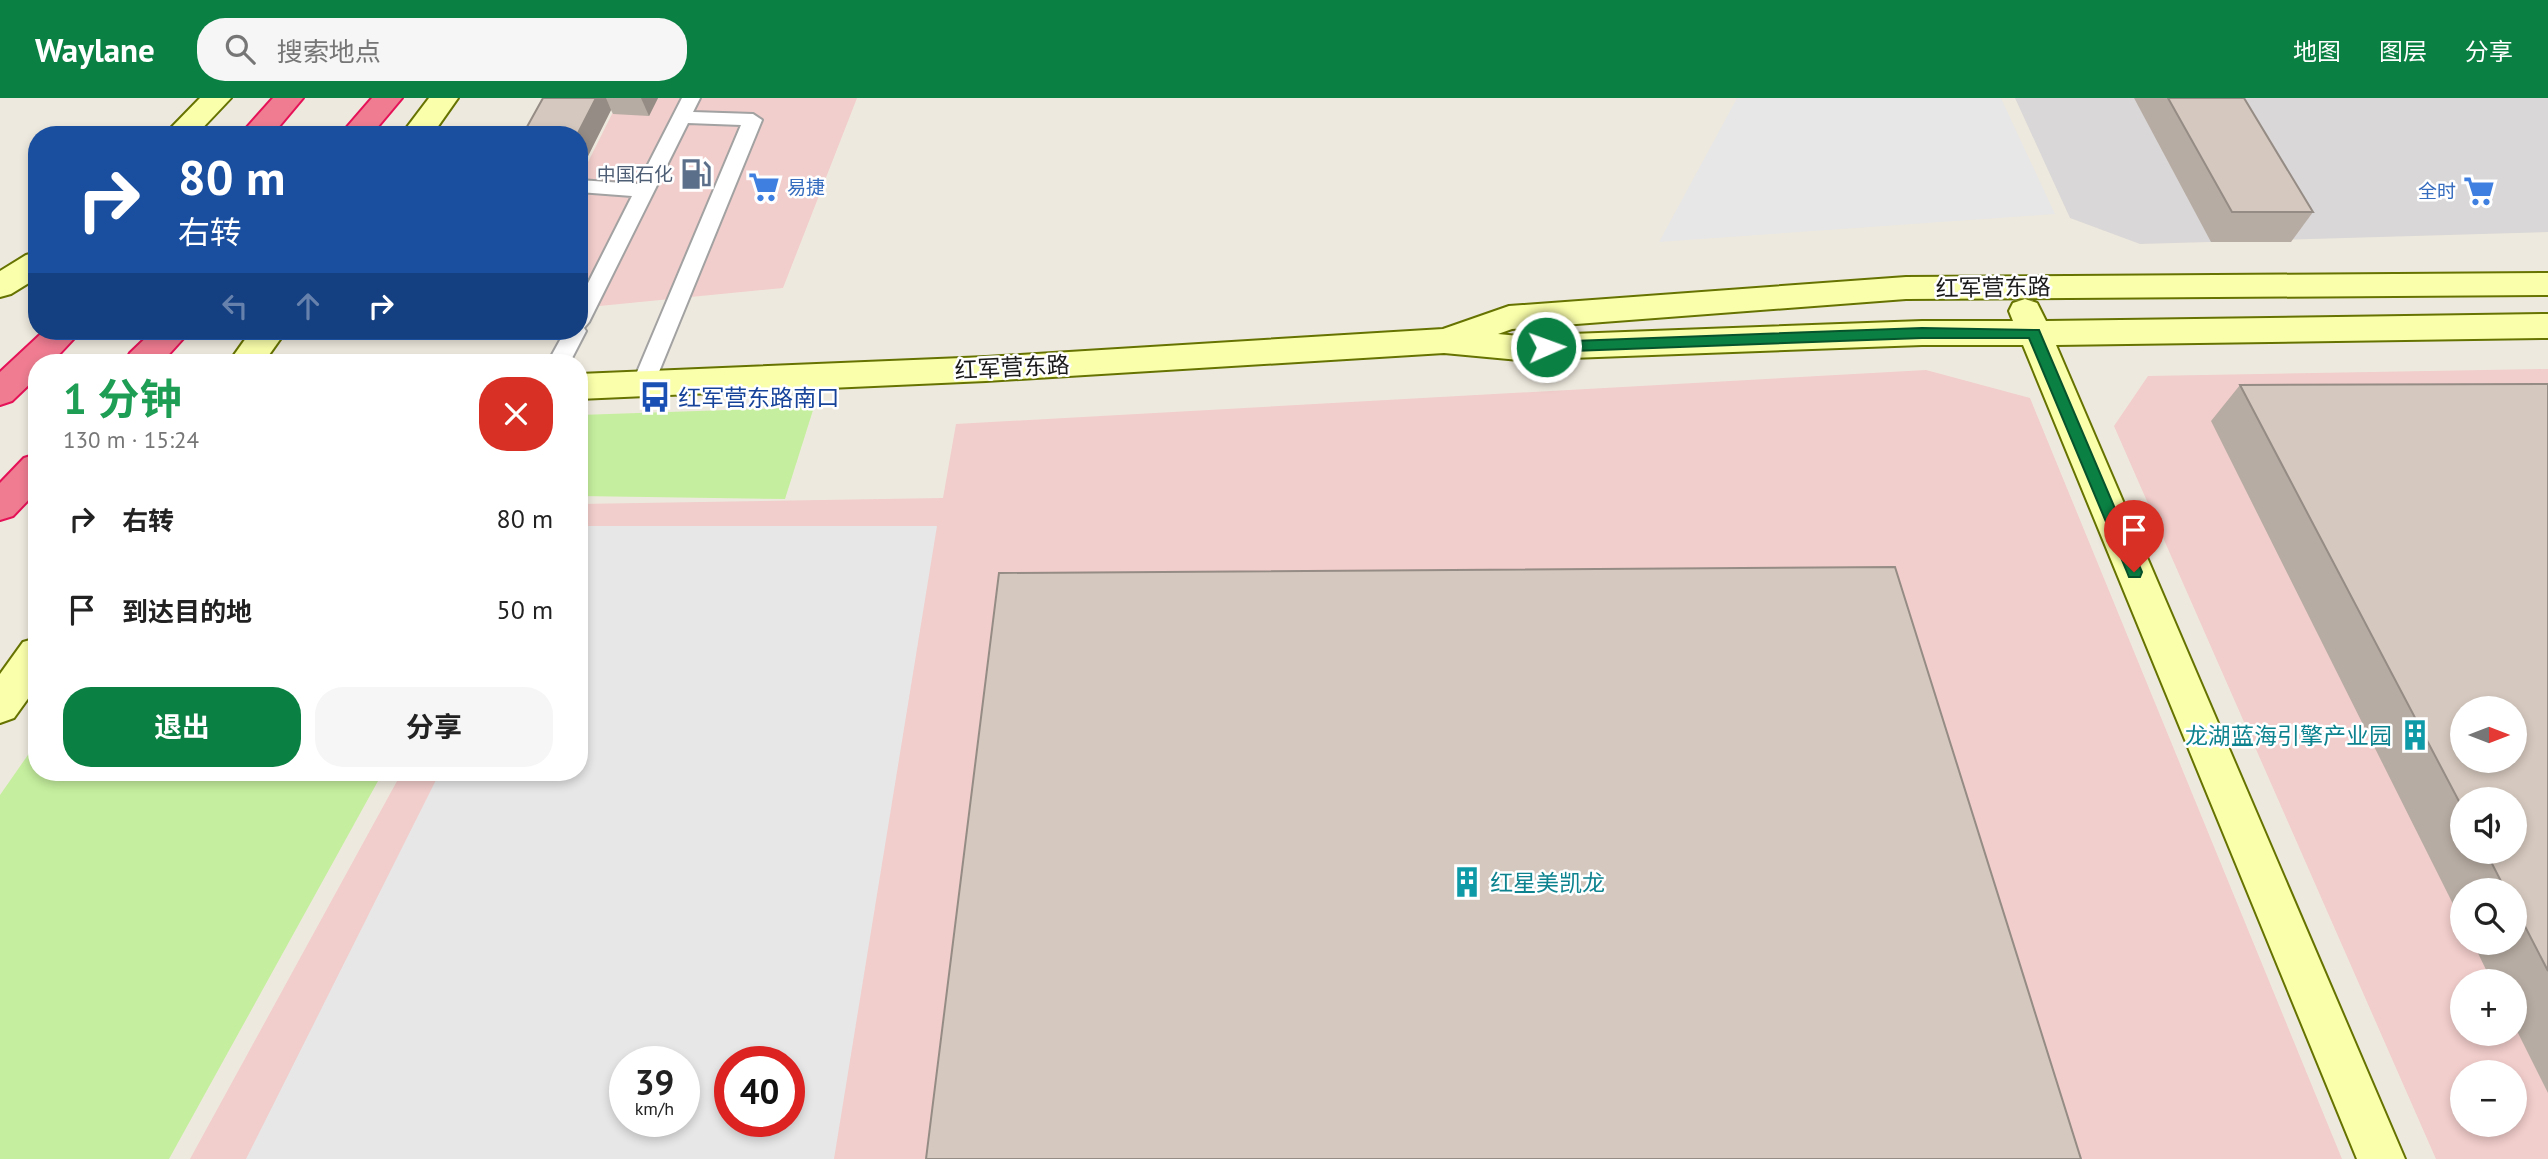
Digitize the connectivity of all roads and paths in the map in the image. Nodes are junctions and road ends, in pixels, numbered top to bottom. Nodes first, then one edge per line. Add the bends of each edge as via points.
1 (217, 98) edge
2 (289, 98) edge
3 (388, 98) edge
4 (444, 98) edge
5 (691, 98) edge
6 (681, 117) junction
7 (188, 126) edge
8 (263, 126) edge
9 (363, 126) edge
10 (423, 126) edge
11 (588, 187) edge
12 (644, 191) junction
13 (28, 269) edge
14 (2548, 284) edge
15 (0, 286) edge
16 (2014, 287) junction
17 (588, 304) edge
18 (2548, 326) edge
19 (2034, 333) junction
20 (55, 340) edge
21 (164, 340) edge
22 (1444, 341) junction
23 (40, 354) edge
24 (150, 354) edge
25 (28, 365) edge
26 (643, 384) junction
27 (588, 387) edge
28 (0, 392) edge
29 (28, 477) edge
30 (0, 506) edge
31 (28, 667) edge
32 (0, 706) edge
33 (2381, 1159) edge

1 - 7 street
2 - 8 highway
3 - 9 highway
4 - 10 street
5 - 6 lane
6 - 12 lane
6 - 26 lane via 753,120
11 - 12 lane
12 - 17 lane
13 - 15 street
14 - 16 street, 红军营东路
16 - 19 street
16 - 22 street, 红军营东路 via 1906,288 1509,318
18 - 19 street, 红军营东路
19 - 22 street, 红军营东路 via 1519,348
19 - 33 street
20 - 23 highway
21 - 24 highway
22 - 26 street, 红军营东路
25 - 28 highway
26 - 27 street, 红军营东路
29 - 30 highway
31 - 32 street

